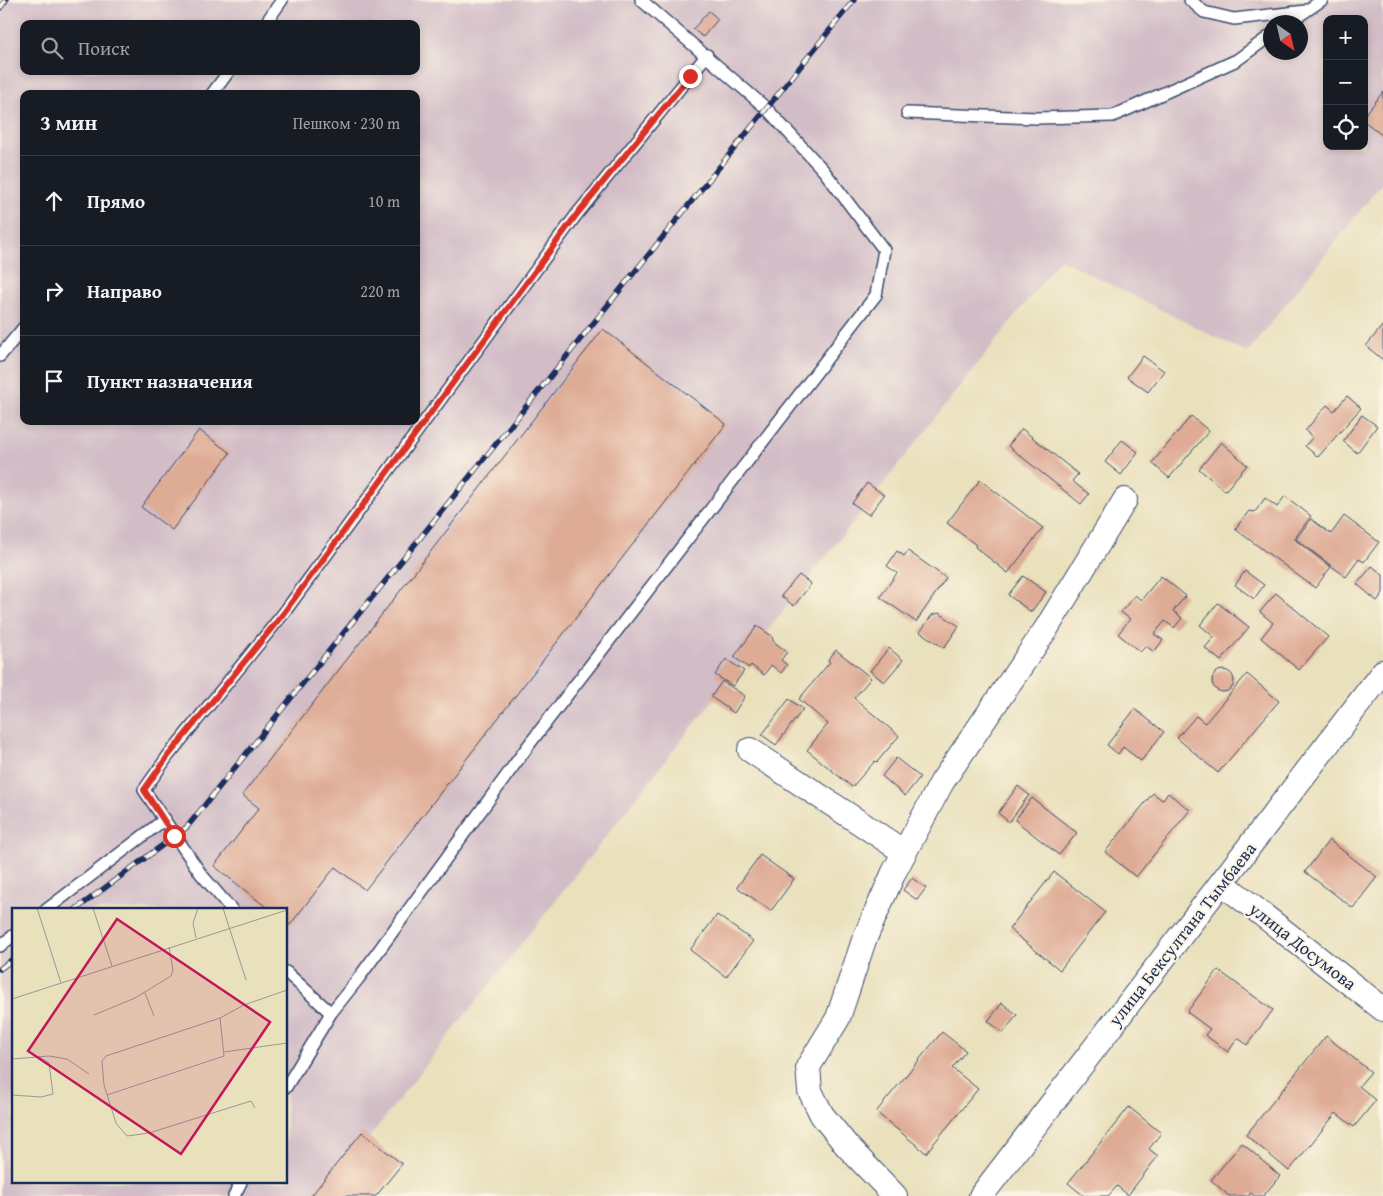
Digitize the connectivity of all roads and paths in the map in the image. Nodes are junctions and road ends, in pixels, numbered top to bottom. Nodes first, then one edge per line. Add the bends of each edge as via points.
1 (282, 0) edge
2 (641, 0) edge
3 (1190, 0) edge
4 (1322, 0) edge
5 (1306, 11) junction
6 (1300, 15) edge
7 (267, 20) edge
8 (1263, 41) edge
9 (707, 55) junction
10 (226, 75) edge
11 (215, 90) edge
12 (907, 113) dead end
13 (20, 331) edge
14 (0, 356) edge
15 (1125, 500) dead end
16 (1383, 672) edge
17 (750, 750) dead end
18 (165, 819) junction
19 (904, 852) junction
20 (1222, 883) junction
21 (49, 908) edge
22 (230, 908) edge
23 (12, 937) edge
24 (0, 946) edge
25 (288, 974) edge
26 (1383, 1009) edge
27 (331, 1013) junction
28 (288, 1084) edge
29 (240, 1184) edge
30 (234, 1196) edge
31 (895, 1196) edge
32 (981, 1196) edge

1 - 7 lane
2 - 9 lane
3 - 5 lane via 1204,12 1234,19
4 - 5 lane
5 - 6 lane
8 - 12 lane via 1237,60 1113,116 1037,118
9 - 18 lane via 577,214 283,614 168,756 144,790
9 - 27 lane via 773,115 824,172 884,250 876,295 531,742
10 - 11 lane
13 - 14 lane
15 - 19 street via 1046,629 942,782
16 - 20 street, улица Бексултана Тымбаева
17 - 19 street
18 - 21 lane
18 - 22 lane via 201,874
19 - 31 street via 864,940 838,1018 808,1067 810,1091 822,1115
20 - 26 street, улица Досумова
20 - 32 street, улица Бексултана Тымбаева
23 - 24 lane
25 - 27 lane
27 - 28 lane
29 - 30 lane

